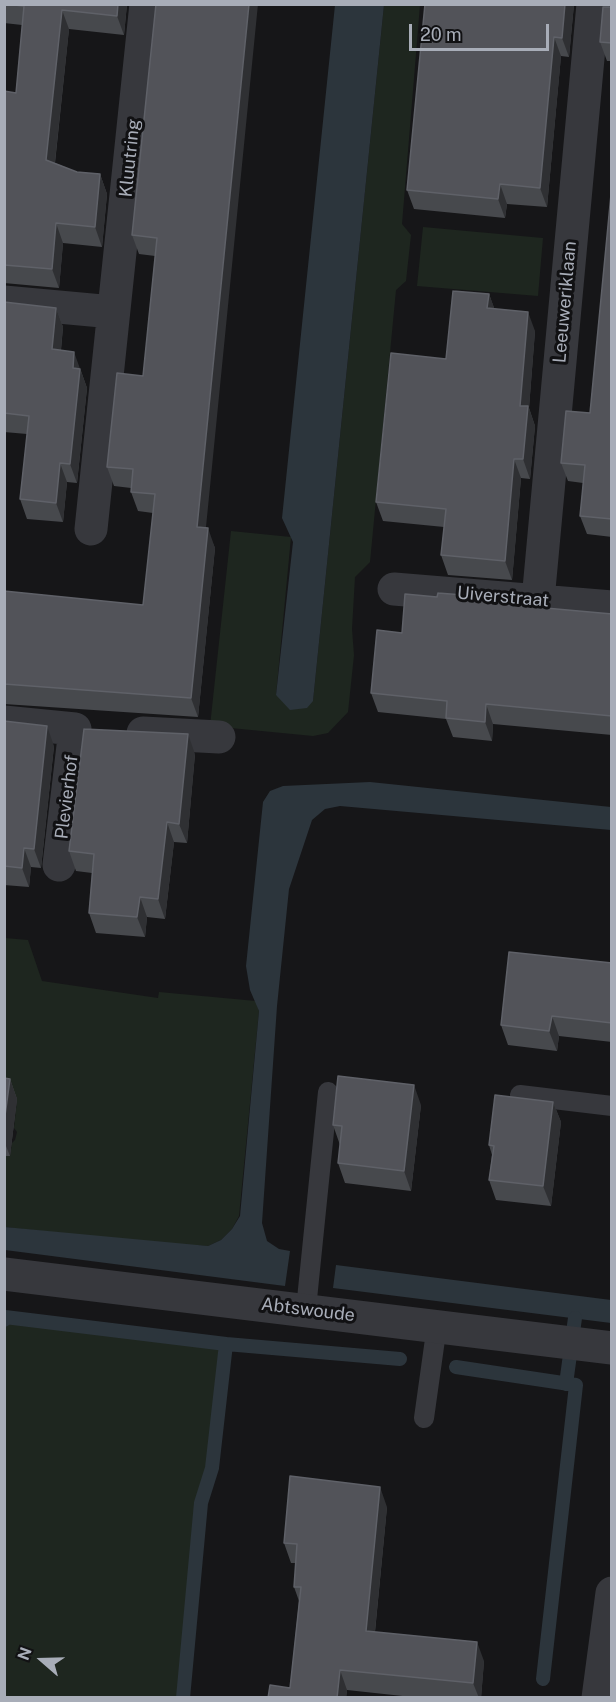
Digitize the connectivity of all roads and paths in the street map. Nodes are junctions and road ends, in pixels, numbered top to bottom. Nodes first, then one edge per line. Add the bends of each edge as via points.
1 (146, 4) edge
2 (592, 4) edge
3 (4, 302) edge
4 (113, 312) junction
5 (91, 529) dead end
6 (394, 589) dead end
7 (538, 600) junction
8 (612, 607) edge
9 (4, 722) edge
10 (75, 729) junction
11 (219, 737) dead end
12 (59, 866) dead end
13 (328, 1092) dead end
14 (520, 1095) edge
15 (612, 1106) edge
16 (4, 1274) edge
17 (306, 1310) junction
18 (437, 1325) junction
19 (586, 1344) edge
20 (424, 1418) dead end
21 (612, 1593) edge
22 (598, 1698) edge

1 - 4 street, Kluutring
2 - 7 street, Leeuweriklaan
3 - 4 street
4 - 5 street, Kluutring
6 - 7 street, Uiverstraat
7 - 8 street, Uiverstraat
9 - 10 street, Plevierhof
10 - 11 street, Plevierhof
10 - 12 street, Plevierhof
13 - 17 lane
14 - 15 lane
16 - 17 street, Abtswoude
17 - 18 street, Abtswoude
18 - 19 street, Abtswoude
18 - 20 lane
21 - 22 street

